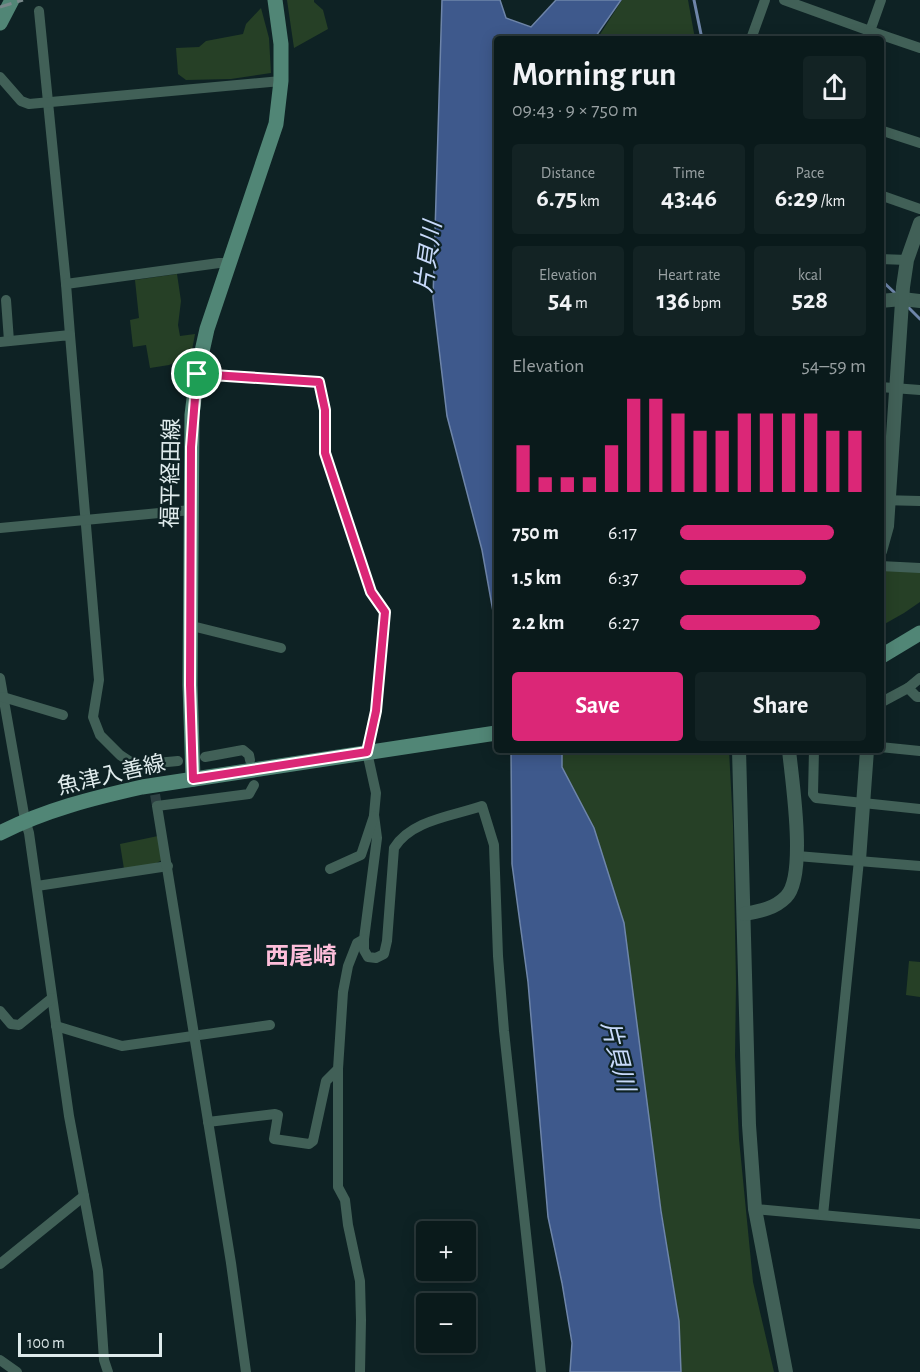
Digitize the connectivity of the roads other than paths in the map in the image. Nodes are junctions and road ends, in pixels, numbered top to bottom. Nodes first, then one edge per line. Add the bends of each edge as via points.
1 (12, 0) edge
2 (275, 0) edge
3 (765, 0) edge
4 (784, 0) edge
5 (881, 0) edge
6 (39, 11) dead end
7 (0, 23) edge
8 (868, 35) edge
9 (752, 36) edge
10 (884, 39) edge
11 (920, 48) edge
12 (0, 77) edge
13 (281, 81) junction
14 (48, 102) junction
15 (884, 131) edge
16 (920, 143) edge
17 (884, 196) edge
18 (920, 209) edge
19 (920, 223) edge
20 (884, 259) edge
21 (907, 260) junction
22 (229, 263) junction
23 (66, 284) junction
24 (902, 299) junction
25 (6, 300) dead end
26 (884, 301) edge
27 (920, 301) edge
28 (70, 335) junction
29 (5, 341) edge
30 (197, 374) junction
31 (884, 387) edge
32 (896, 388) junction
33 (920, 390) edge
34 (884, 500) edge
35 (920, 501) edge
36 (191, 510) junction
37 (87, 520) junction
38 (0, 528) edge
39 (884, 537) edge
40 (884, 566) edge
41 (920, 568) edge
42 (192, 626) junction
43 (920, 633) edge
44 (281, 648) dead end
45 (887, 653) edge
46 (0, 678) edge
47 (920, 678) edge
48 (908, 688) junction
49 (3, 697) junction
50 (920, 697) edge
51 (884, 701) edge
52 (63, 714) dead end
53 (494, 733) edge
54 (884, 747) edge
55 (373, 751) junction
56 (920, 751) edge
57 (739, 753) edge
58 (789, 753) edge
59 (814, 753) edge
60 (867, 753) edge
61 (205, 757) dead end
62 (250, 760) dead end
63 (178, 761) dead end
64 (193, 779) junction
65 (254, 785) dead end
66 (864, 803) junction
67 (920, 809) edge
68 (374, 816) junction
69 (25, 820) junction
70 (0, 833) edge
71 (797, 856) junction
72 (859, 860) junction
73 (168, 866) junction
74 (920, 866) edge
75 (330, 868) dead end
76 (37, 886) junction
77 (744, 914) junction
78 (364, 939) junction
79 (52, 998) junction
80 (0, 1011) edge
81 (270, 1025) dead end
82 (56, 1026) junction
83 (195, 1036) junction
84 (338, 1069) junction
85 (208, 1122) junction
86 (84, 1196) junction
87 (755, 1209) junction
88 (823, 1215) junction
89 (920, 1224) edge
90 (0, 1264) edge
91 (0, 1360) edge
92 (16, 1372) edge
93 (108, 1372) edge
94 (246, 1372) edge
95 (360, 1372) edge
96 (541, 1372) edge
97 (786, 1372) edge

1 - 7 main road
2 - 13 main road, 福平経田線
3 - 9 street
4 - 8 street
5 - 8 street
6 - 14 street
10 - 11 street
12 - 14 street via 21,101
13 - 14 street
13 - 22 main road, 福平経田線 via 276,124
14 - 23 street
15 - 16 street
17 - 18 street
19 - 21 street
20 - 21 street
21 - 24 street
22 - 23 street
22 - 30 main road, 福平経田線 via 207,328
23 - 28 street
24 - 26 street
24 - 27 street
24 - 32 street
25 - 29 street
28 - 29 street
28 - 37 street
30 - 36 main road, 福平経田線 via 192,416
30 - 55 street via 319,382 325,410 325,453 371,592 385,612
31 - 32 street
32 - 33 street
32 - 34 street
34 - 35 street
34 - 39 street
36 - 37 street
36 - 42 main road, 福平経田線
37 - 38 street
37 - 63 street via 99,680 93,717 100,735 135,765
40 - 41 street
42 - 44 street
42 - 64 main road, 福平経田線
43 - 45 main road
46 - 49 street
47 - 48 street
48 - 50 street
48 - 51 street
49 - 52 street
49 - 69 street
53 - 55 main road, 魚津入善線
54 - 56 street
55 - 64 main road, 魚津入善線
55 - 68 street
57 - 77 street
58 - 71 street
59 - 66 street via 816,798
60 - 66 street
61 - 62 street via 243,750
64 - 69 main road, 魚津入善線 via 87,799
65 - 73 street via 249,794 157,806
66 - 67 street
66 - 72 street
68 - 75 street via 360,855
68 - 78 street via 377,838
69 - 70 main road, 魚津入善線
69 - 76 street
71 - 72 street
71 - 77 street via 795,879 787,896 766,910
72 - 74 street
72 - 88 street
73 - 76 street
73 - 83 street
76 - 79 street
77 - 87 street
78 - 84 street via 357,943 348,966
78 - 96 street via 368,957 384,954 394,848 400,838 414,828 482,806 494,845 504,1031
79 - 80 street via 19,1025 11,1024
79 - 82 street
81 - 83 street
82 - 83 street via 122,1046
82 - 86 street
83 - 85 street
84 - 85 street via 327,1081 313,1141 309,1144 274,1138 278,1115 275,1114
84 - 95 street via 338,1187 345,1200 360,1281
85 - 94 street
86 - 90 street
86 - 93 street via 98,1270
87 - 88 street
87 - 97 street
88 - 89 street
91 - 92 street

